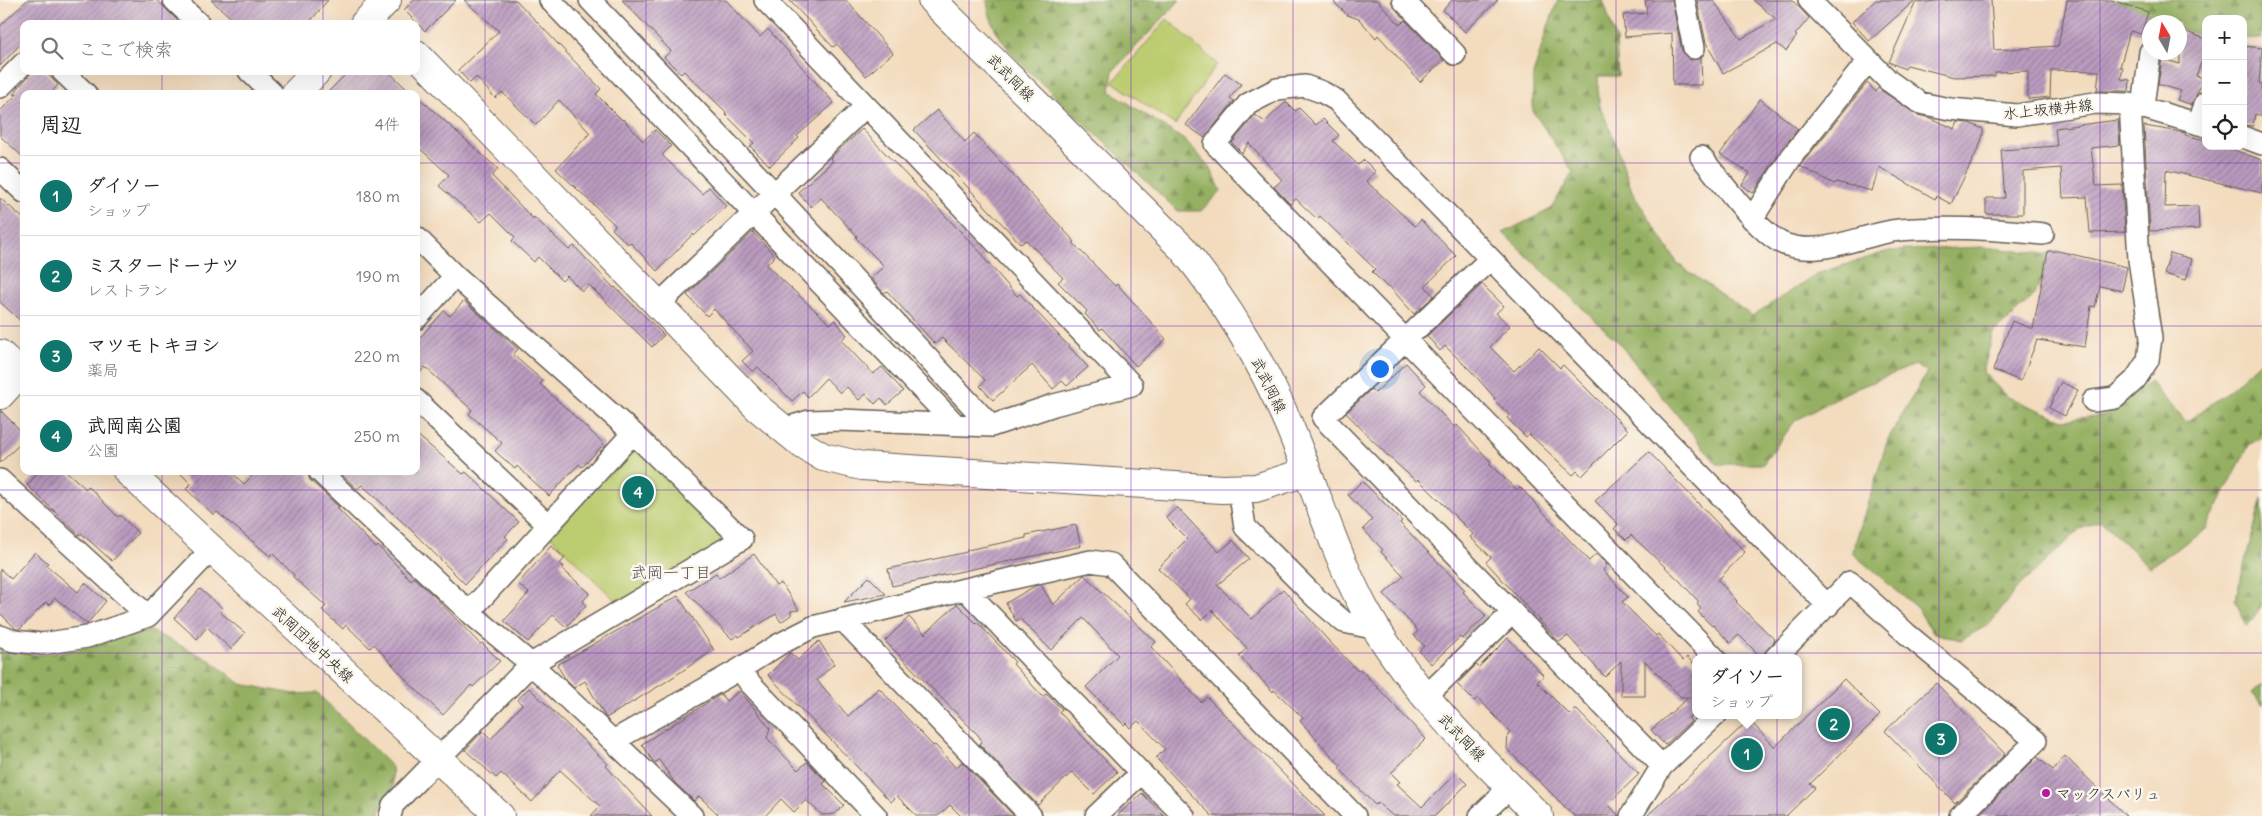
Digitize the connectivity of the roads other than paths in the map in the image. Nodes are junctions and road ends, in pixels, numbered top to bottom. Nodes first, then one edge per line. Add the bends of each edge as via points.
1 (174, 0) edge
2 (550, 0) edge
3 (590, 0) edge
4 (765, 0) edge
5 (932, 0) edge
6 (1403, 0) edge
7 (1684, 0) edge
8 (1809, 0) edge
9 (195, 20) edge
10 (1694, 48) dead end
11 (1455, 54) dead end
12 (420, 58) edge
13 (2148, 60) edge
14 (1868, 61) junction
15 (20, 67) edge
16 (66, 75) edge
17 (253, 75) edge
18 (313, 75) edge
19 (0, 87) edge
20 (82, 90) edge
21 (269, 90) edge
22 (299, 90) edge
23 (2136, 106) junction
24 (865, 107) junction
25 (2202, 125) edge
26 (2247, 138) edge
27 (2262, 144) edge
28 (1701, 157) dead end
29 (0, 169) edge
30 (20, 188) edge
31 (775, 194) junction
32 (755, 213) junction
33 (1752, 219) junction
34 (2043, 234) dead end
35 (420, 242) edge
36 (1489, 260) junction
37 (455, 276) junction
38 (658, 306) junction
39 (420, 315) edge
40 (1406, 339) junction
41 (0, 354) edge
42 (20, 371) edge
43 (20, 376) edge
44 (0, 395) edge
45 (2093, 401) dead end
46 (420, 404) edge
47 (955, 424) junction
48 (991, 426) junction
49 (784, 429) junction
50 (634, 433) junction
51 (1306, 472) junction
52 (131, 475) edge
53 (323, 475) edge
54 (0, 480) edge
55 (1239, 489) junction
56 (549, 526) junction
57 (212, 549) junction
58 (965, 589) junction
59 (1828, 606) junction
60 (469, 612) junction
61 (1511, 614) junction
62 (148, 616) junction
63 (842, 619) junction
64 (1377, 629) junction
65 (0, 636) edge
66 (1711, 654) edge
67 (1779, 654) edge
68 (530, 664) junction
69 (740, 669) junction
70 (1425, 697) junction
71 (1712, 719) edge
72 (613, 741) junction
73 (439, 760) junction
74 (1662, 766) junction
75 (1141, 773) junction
76 (1510, 787) junction
77 (390, 816) edge
78 (500, 816) edge
79 (692, 816) edge
80 (876, 816) edge
81 (1032, 816) edge
82 (1096, 816) edge
83 (1184, 816) edge
84 (1354, 816) edge
85 (1480, 816) edge
86 (1539, 816) edge
87 (1631, 816) edge
88 (1960, 816) edge

1 - 9 street
2 - 32 street
3 - 31 street
4 - 24 street
5 - 51 street, 武武岡線 via 1183,249 1206,277 1226,304 1268,381
6 - 11 street
7 - 10 street
8 - 14 street, 水上坂横井線
12 - 38 street
13 - 23 street
14 - 23 street, 水上坂横井線 via 1920,103 1950,109 2018,115 2095,103
14 - 33 street via 1792,156
15 - 19 street
16 - 20 street
17 - 21 street
18 - 22 street
23 - 25 street, 水上坂横井線
23 - 45 street via 2139,260 2150,338 2148,360 2134,380 2115,398
24 - 31 street
24 - 48 street via 1132,385 1054,405
26 - 27 street
28 - 33 street
29 - 30 street
31 - 32 street
31 - 48 street
32 - 38 street
32 - 47 street
33 - 34 street via 1782,244 1800,248 1833,246 1898,230 1983,228
35 - 37 street
36 - 40 street
36 - 40 street via 1336,100 1305,86 1277,89 1248,104 1216,144
36 - 59 street
37 - 39 street
37 - 50 street
38 - 49 street via 758,408
40 - 61 street via 1323,418
40 - 66 street
41 - 42 street
43 - 44 street
46 - 56 street
47 - 48 street
47 - 49 street via 809,421
49 - 55 street via 823,457 862,466
50 - 56 street
50 - 68 street via 742,539
51 - 55 street via 1256,488
51 - 64 street, 武武岡線 via 1354,586
52 - 57 street, 武岡団地中央線
53 - 60 street
54 - 62 street
55 - 64 street via 1245,527 1344,622
56 - 60 street
57 - 62 street
57 - 73 street, 武岡団地中央線
58 - 63 street
58 - 75 street
58 - 84 street via 1091,561 1111,564
59 - 67 street
59 - 88 street via 1850,582 2036,741
60 - 68 street
61 - 70 street
61 - 74 street
62 - 65 street via 87,637 42,644
63 - 69 street via 796,635
63 - 81 street
64 - 70 street, 武武岡線
68 - 72 street
68 - 73 street
69 - 72 street
69 - 80 street
70 - 76 street, 武武岡線
71 - 74 street
72 - 79 street
73 - 77 street via 393,805
73 - 78 street, 武岡団地中央線
74 - 87 street
75 - 82 street
75 - 83 street
76 - 85 street
76 - 86 street, 武武岡線

